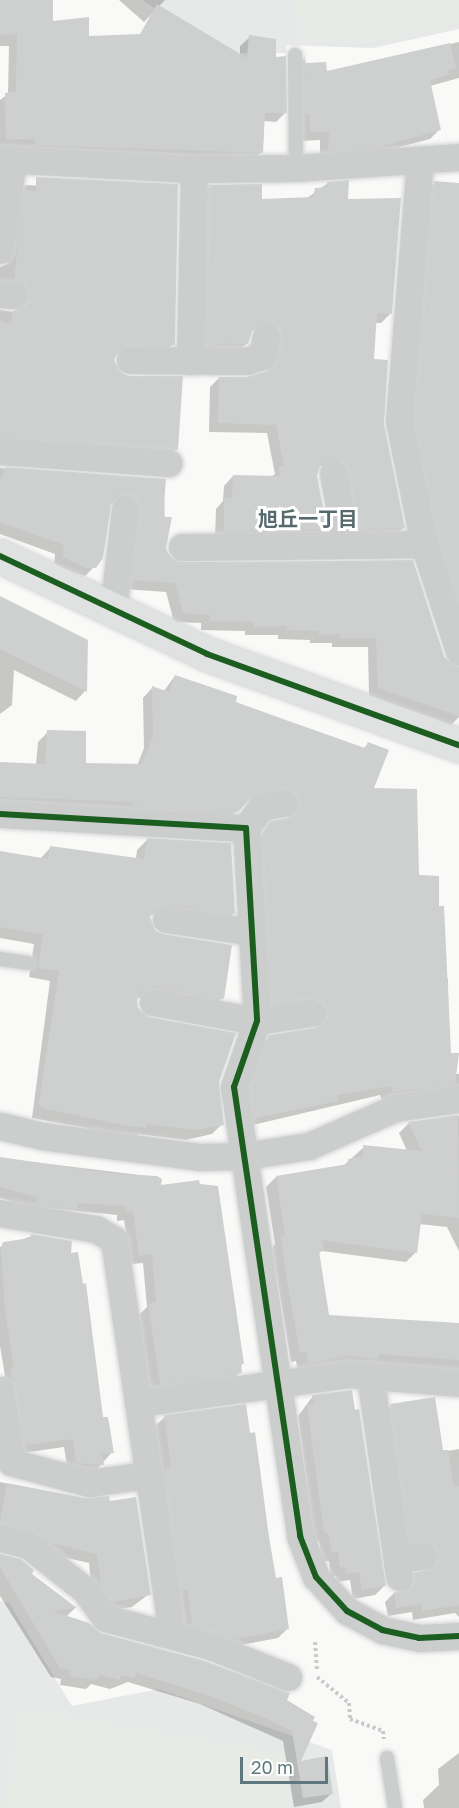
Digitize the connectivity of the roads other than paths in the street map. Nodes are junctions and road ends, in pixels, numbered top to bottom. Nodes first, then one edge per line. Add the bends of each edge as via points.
1 (295, 55) dead end
2 (459, 158) edge
3 (6, 160) edge
4 (420, 160) junction
5 (296, 168) junction
6 (194, 169) junction
7 (0, 250) edge
8 (266, 336) dead end
9 (130, 360) dead end
10 (190, 361) junction
11 (0, 451) edge
12 (169, 463) dead end
13 (333, 473) dead end
14 (125, 509) dead end
15 (346, 544) junction
16 (424, 544) junction
17 (182, 547) dead end
18 (0, 556) edge
19 (450, 586) edge
20 (113, 611) junction
21 (458, 642) edge
22 (459, 745) edge
23 (284, 803) dead end
24 (0, 814) edge
25 (246, 828) junction
26 (166, 919) dead end
27 (252, 932) junction
28 (0, 959) edge
29 (28, 963) dead end
30 (153, 1002) dead end
31 (311, 1012) dead end
32 (257, 1021) junction
33 (459, 1099) edge
34 (0, 1126) edge
35 (245, 1156) junction
36 (0, 1213) edge
37 (370, 1376) junction
38 (278, 1383) junction
39 (459, 1383) edge
40 (0, 1390) edge
41 (138, 1403) junction
42 (149, 1475) junction
43 (0, 1538) edge
44 (406, 1564) dead end
45 (170, 1617) dead end
46 (459, 1636) edge
47 (288, 1677) dead end
48 (387, 1758) dead end
49 (395, 1808) edge

1 - 5 lane
2 - 4 street
3 - 6 street
3 - 7 street
4 - 5 street
4 - 16 street via 399,420
5 - 6 street
6 - 10 street
8 - 10 street via 262,356 247,372
9 - 10 street
11 - 12 street
13 - 15 street
14 - 20 street
15 - 16 street
15 - 17 street
16 - 19 street
18 - 20 street
19 - 21 street
20 - 22 street via 207,654
23 - 25 street via 261,807
24 - 25 street
25 - 27 street
26 - 27 street
27 - 32 street
28 - 29 lane
30 - 32 street
31 - 32 street
32 - 35 street via 234,1087
33 - 35 street via 395,1108 309,1146
34 - 35 street via 42,1136 188,1155
35 - 38 street
36 - 41 street via 96,1228 114,1240
37 - 38 street via 349,1374
37 - 39 street
37 - 44 street
38 - 41 street
38 - 46 street via 300,1536 316,1577 347,1611 382,1630 419,1638
40 - 42 street via 11,1462 88,1483
41 - 42 street
42 - 45 street
43 - 47 street via 28,1545 85,1590 105,1618 210,1646
48 - 49 lane

